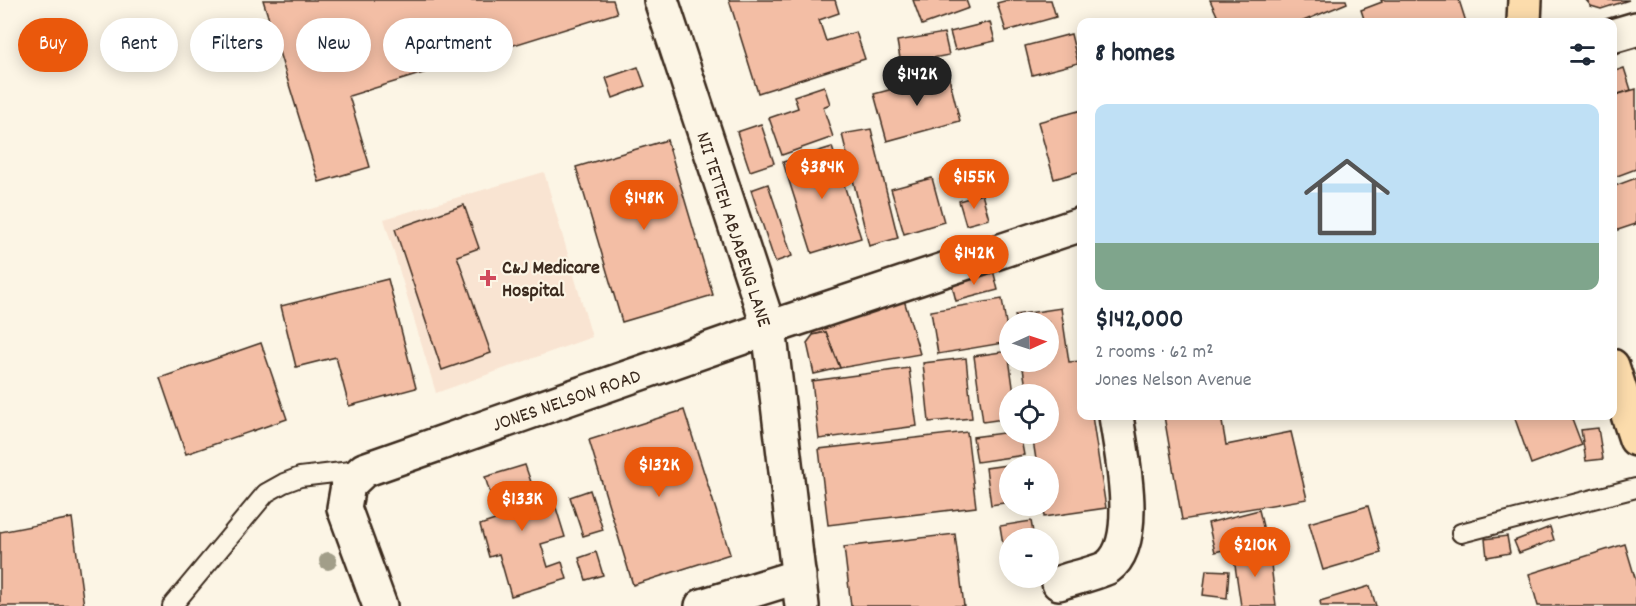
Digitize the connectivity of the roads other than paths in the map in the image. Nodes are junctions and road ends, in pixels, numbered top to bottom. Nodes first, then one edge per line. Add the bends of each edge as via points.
1 (661, 0) edge
2 (1525, 0) edge
3 (1524, 18) edge
4 (1636, 29) edge
5 (1617, 35) edge
6 (1077, 226) edge
7 (769, 328) junction
8 (1617, 381) edge
9 (1117, 420) edge
10 (1636, 439) edge
11 (364, 470) junction
12 (1636, 488) edge
13 (1461, 533) dead end
14 (1059, 583) dead end
15 (800, 591) edge
16 (172, 606) edge
17 (380, 606) edge
18 (702, 606) edge

1 - 7 street, NII TETTEH ABJABENG LANE
2 - 3 main road
4 - 5 street
6 - 7 street, JONES NELSON ROAD
7 - 11 street, JONES NELSON ROAD
7 - 15 street, NII TETTEH ABJABENG LANE
8 - 10 main road
9 - 14 street via 1128,522 1122,548 1108,567
11 - 16 lane via 300,477 267,493
11 - 17 street via 348,485 344,508
12 - 13 lane
15 - 18 street

